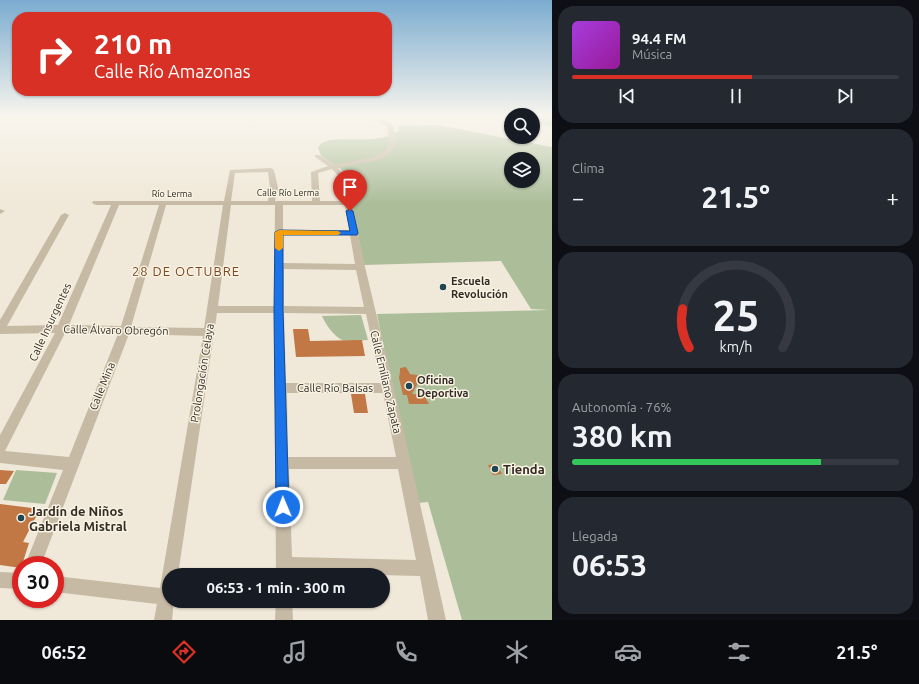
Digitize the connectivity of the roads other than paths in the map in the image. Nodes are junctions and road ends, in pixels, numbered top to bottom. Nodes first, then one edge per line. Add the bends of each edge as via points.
1 (392, 146) edge
2 (317, 156) dead end
3 (334, 167) junction
4 (116, 202) junction
5 (96, 203) dead end
6 (275, 203) junction
7 (316, 203) junction
8 (348, 203) junction
9 (164, 204) junction
10 (227, 204) junction
11 (65, 214) dead end
12 (279, 232) junction
13 (354, 233) junction
14 (280, 266) junction
15 (360, 268) junction
16 (212, 309) junction
17 (279, 310) junction
18 (370, 311) junction
19 (0, 329) edge
20 (62, 329) junction
21 (125, 330) junction
22 (208, 332) junction
23 (281, 388) junction
24 (388, 388) junction
25 (0, 448) edge
26 (0, 457) edge
27 (282, 463) junction
28 (404, 463) junction
29 (72, 464) junction
30 (36, 556) edge
31 (171, 568) edge
32 (284, 568) edge
33 (426, 568) junction
34 (390, 569) edge
35 (0, 580) edge
36 (12, 581) edge
37 (64, 585) edge
38 (162, 597) edge
39 (165, 608) edge
40 (284, 608) edge
41 (163, 620) edge
42 (284, 620) edge
43 (437, 620) edge

1 - 3 street via 383,156
2 - 3 street, Calle Emiliano Zapata
3 - 7 street via 314,172
3 - 8 street, Calle Emiliano Zapata via 344,179
4 - 5 street, Río Lerma
4 - 9 street, Río Lerma
4 - 20 street, Calle Insurgentes
6 - 7 street, Calle Río Lerma
6 - 10 street, Calle Río Lerma
6 - 10 street, Prolongación Celaya via 271,170 232,171
6 - 12 street
7 - 8 street, Calle Río Lerma
8 - 13 street, Calle Emiliano Zapata
9 - 10 street, Río Lerma
9 - 21 street, Calle Mina
10 - 16 street, Prolongación Celaya
11 - 19 street
12 - 13 street
12 - 14 street
13 - 15 street, Calle Emiliano Zapata
14 - 15 street
14 - 17 street
15 - 18 street, Calle Emiliano Zapata
16 - 17 street
16 - 22 street, Prolongación Celaya
17 - 18 street
17 - 23 street
18 - 24 street, Calle Emiliano Zapata
19 - 20 street, Calle Álvaro Obregón
20 - 21 street, Calle Álvaro Obregón
20 - 25 street, Calle Insurgentes
21 - 22 street, Calle Álvaro Obregón
21 - 29 street, Calle Mina
22 - 31 street, Prolongación Celaya
23 - 24 street, Calle Río Balsas
23 - 27 street
24 - 28 street, Calle Emiliano Zapata
26 - 29 street
27 - 28 street
27 - 32 street
28 - 33 street, Calle Emiliano Zapata
29 - 30 street, Calle Mina
33 - 34 street
33 - 43 street, Calle Emiliano Zapata
35 - 36 street
37 - 38 street
39 - 41 street
40 - 42 street

